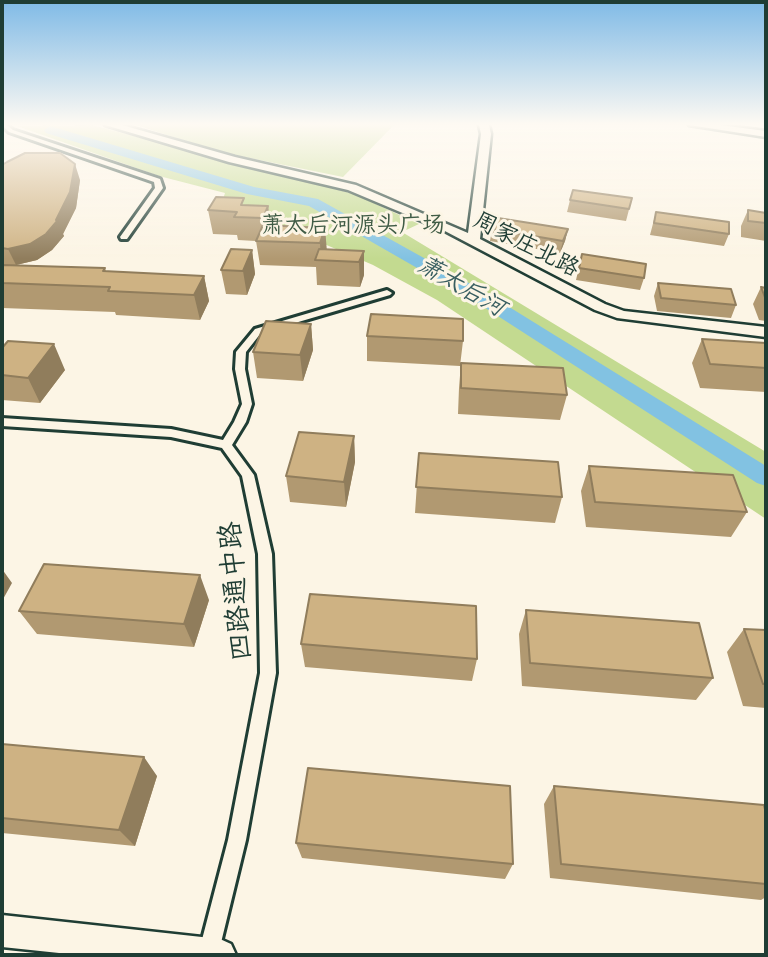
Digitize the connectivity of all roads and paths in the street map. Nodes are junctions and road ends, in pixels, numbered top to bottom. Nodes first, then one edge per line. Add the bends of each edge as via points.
1 (124, 170) edge
2 (276, 170) edge
3 (481, 170) edge
4 (124, 237) dead end
5 (472, 240) junction
6 (387, 293) dead end
7 (766, 332) edge
8 (2, 422) edge
9 (226, 445) junction
10 (2, 931) edge
11 (212, 955) edge

1 - 4 street via 157,181 159,188
2 - 5 street, 周家庄北路 via 352,187
3 - 5 street
5 - 7 street, 周家庄北路 via 622,315
6 - 9 street via 258,331 241,352 247,404
8 - 9 street via 171,433
9 - 11 street, 四路通中路 via 248,475 265,554 268,673
10 - 11 street

